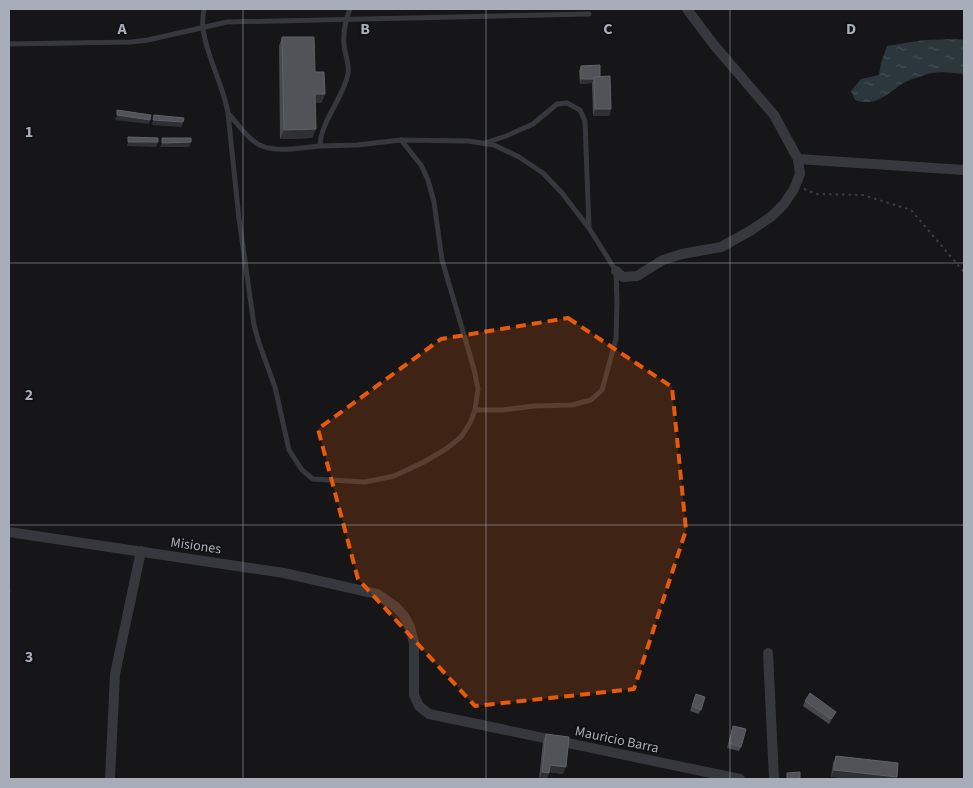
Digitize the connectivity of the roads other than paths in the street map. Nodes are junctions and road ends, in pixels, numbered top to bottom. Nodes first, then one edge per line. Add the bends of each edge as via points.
1 (204, 9) edge
2 (350, 9) edge
3 (687, 9) edge
4 (589, 14) dead end
5 (346, 19) junction
6 (202, 28) junction
7 (9, 44) edge
8 (228, 113) junction
9 (402, 140) junction
10 (484, 143) junction
11 (320, 146) junction
12 (798, 159) junction
13 (964, 170) edge
14 (589, 228) junction
15 (616, 271) junction
16 (475, 410) junction
17 (9, 532) edge
18 (140, 551) junction
19 (768, 652) dead end
20 (429, 714) joint
21 (110, 779) edge
22 (740, 779) edge
23 (774, 779) edge

1 - 6 lane
2 - 5 lane
3 - 12 street via 774,115
4 - 5 lane
5 - 6 lane via 227,22
5 - 11 lane via 344,43 349,71 346,84 321,134
6 - 7 lane via 131,42
6 - 8 lane
8 - 11 lane via 261,146 276,149
8 - 16 lane via 254,325 275,387 289,450 302,470 313,479 331,481 365,482 394,476 424,462 461,437
9 - 10 lane
9 - 11 lane
9 - 16 lane via 428,180 434,202 442,260 478,389
10 - 14 lane via 519,157 543,173
10 - 14 lane via 533,124 557,104 567,103 580,110 585,121
12 - 13 street
12 - 15 street via 800,174 795,186 772,216 721,247 663,260 637,276 623,277
14 - 15 lane
15 - 16 lane via 616,339 602,390 591,400 572,405
17 - 18 street, Misiones
18 - 20 street, Misiones via 284,573 377,594 396,607 410,627 414,643 414,695 419,706
18 - 21 street via 115,674
19 - 23 street
20 - 22 street, Mauricio Barra

